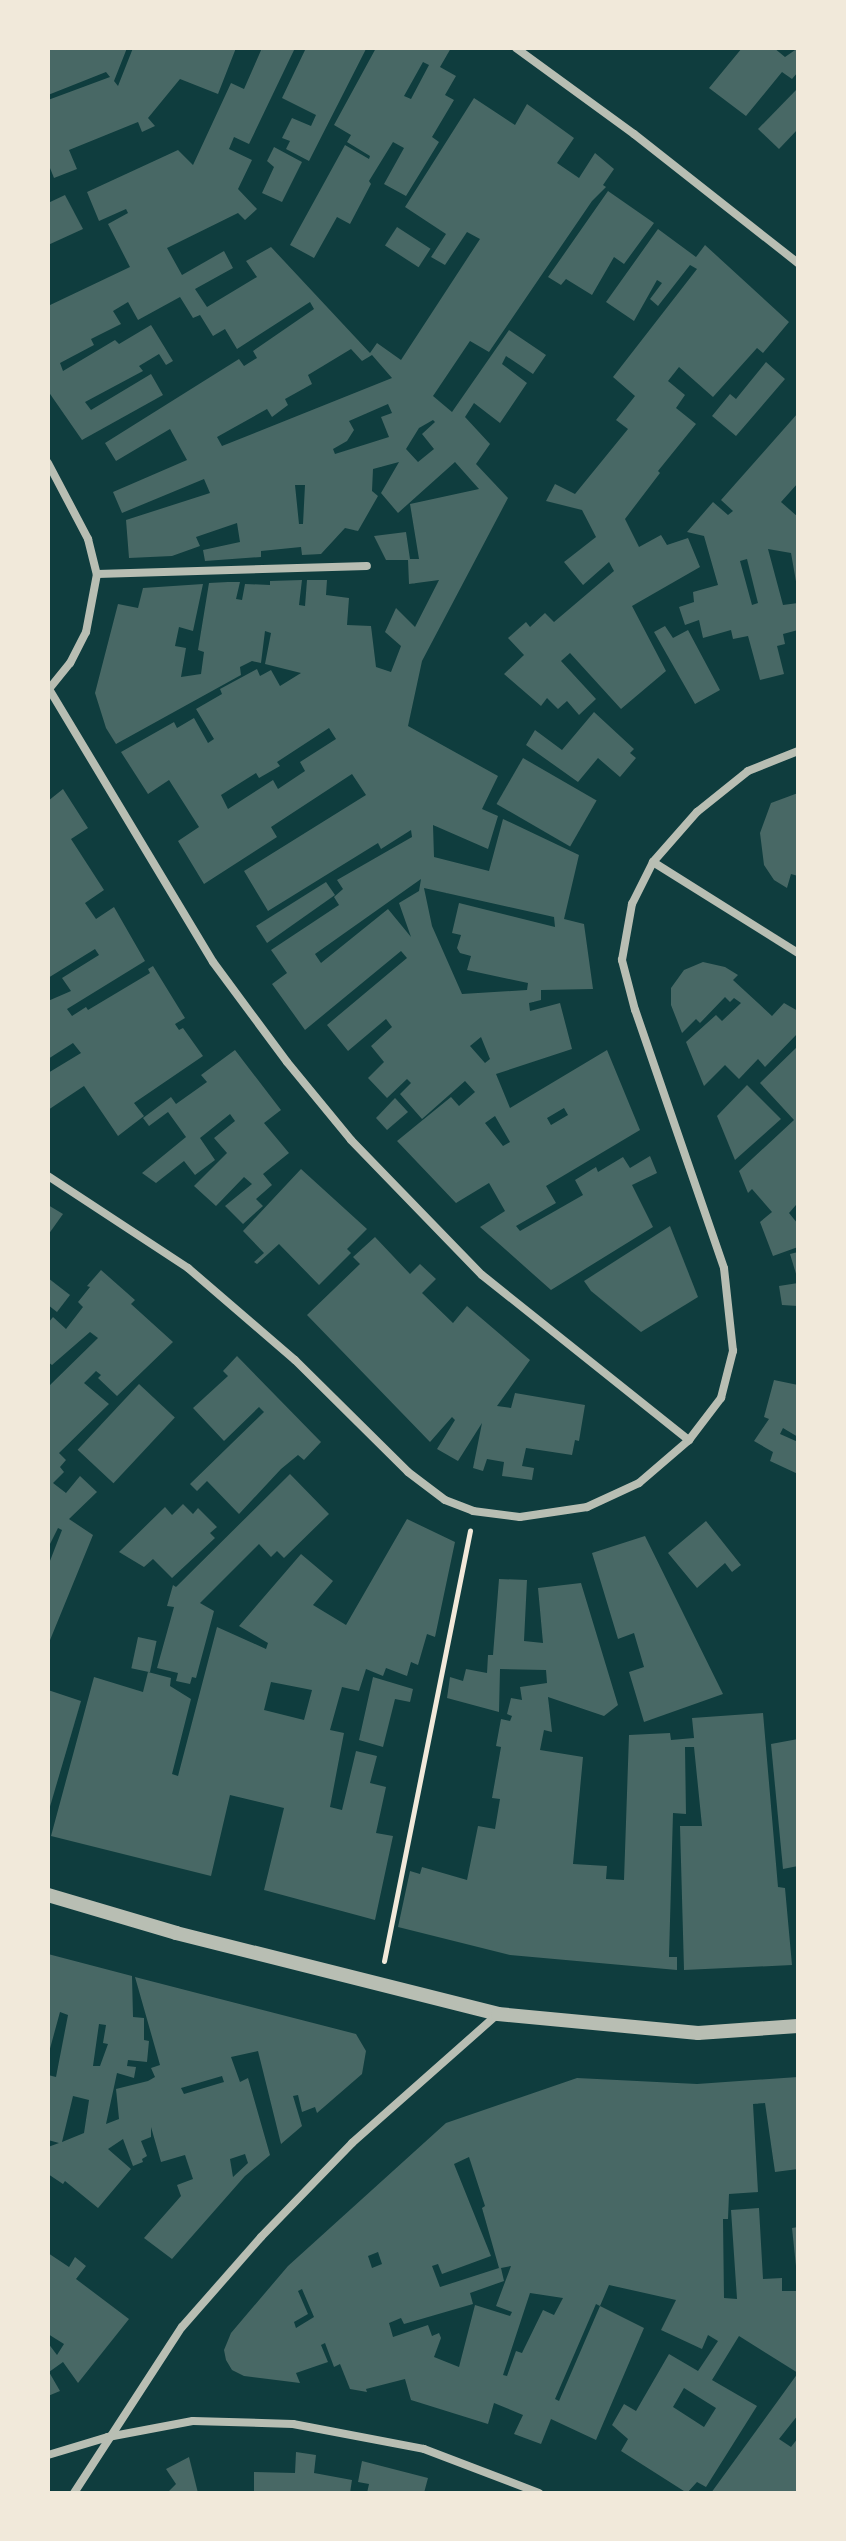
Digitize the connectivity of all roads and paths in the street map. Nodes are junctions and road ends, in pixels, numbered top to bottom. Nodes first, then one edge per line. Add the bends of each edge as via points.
1 (516, 48) edge
2 (798, 263) edge
3 (48, 463) edge
4 (367, 566) dead end
5 (97, 574) junction
6 (48, 690) edge
7 (798, 751) edge
8 (653, 862) junction
9 (798, 953) edge
10 (48, 1176) edge
11 (689, 1440) junction
12 (473, 1511) junction
13 (48, 1895) edge
14 (379, 1985) junction
15 (498, 2014) junction
16 (798, 2026) edge
17 (108, 2437) junction
18 (48, 2455) edge
19 (74, 2493) edge
20 (539, 2493) edge

1 - 2 street
3 - 5 street via 83,529
4 - 5 street
5 - 6 street via 86,632
6 - 11 street via 213,962 351,1140 482,1275
7 - 8 street via 748,771 697,812
8 - 9 street
8 - 11 street via 632,904 622,960 724,1268 733,1351 721,1398
10 - 12 street via 188,1268 295,1360 408,1472 445,1500
11 - 12 street via 639,1483 587,1507 520,1517
12 - 14 path
13 - 14 street
14 - 15 street
15 - 16 street via 698,2033
15 - 17 street via 298,2196 182,2327
17 - 18 street
17 - 19 street
17 - 20 street via 193,2421 293,2424 424,2449

